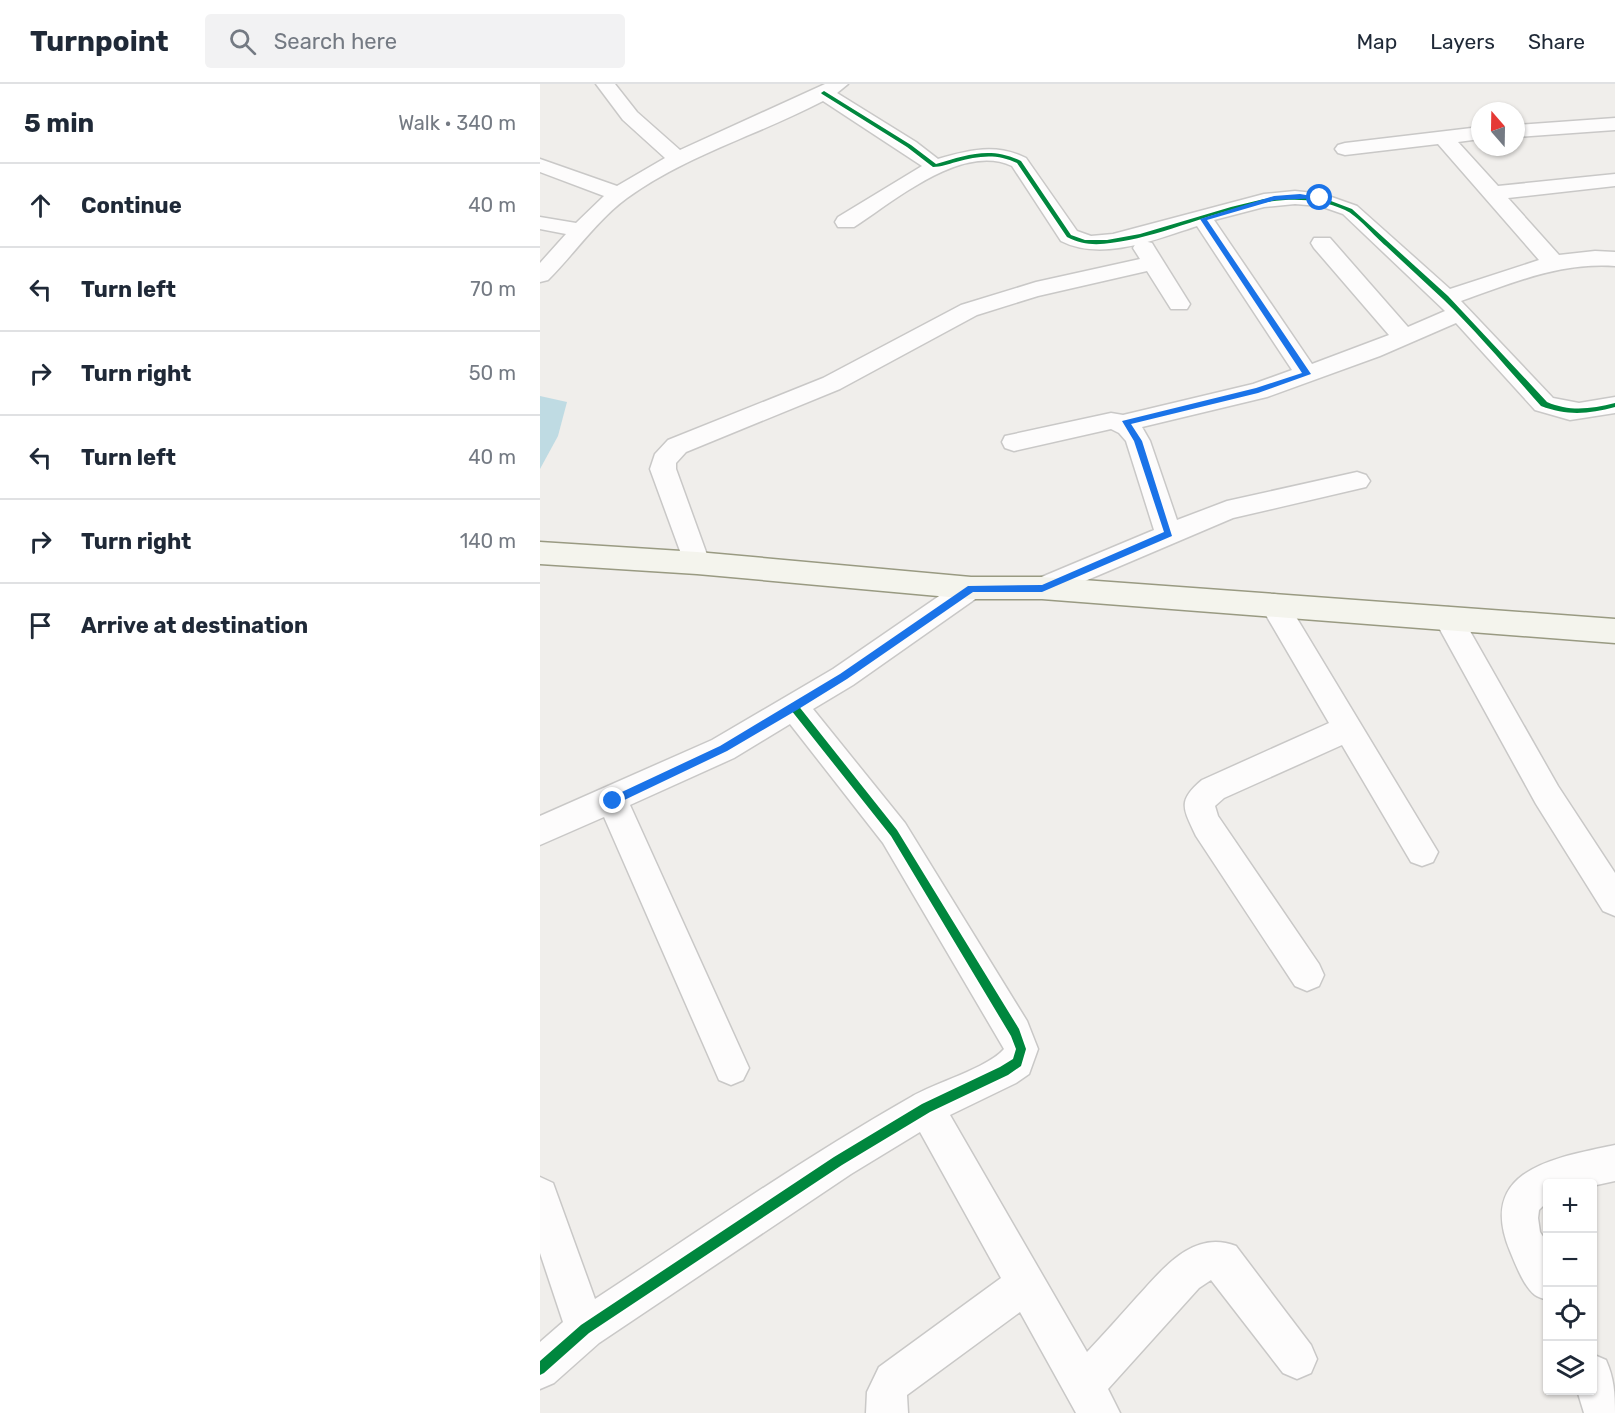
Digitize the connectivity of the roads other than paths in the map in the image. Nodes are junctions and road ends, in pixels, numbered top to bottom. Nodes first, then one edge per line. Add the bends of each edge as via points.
1 (605, 84) edge
2 (832, 88) edge
3 (1615, 124) edge
4 (1525, 130) edge
5 (1471, 134) edge
6 (1443, 137) junction
7 (1345, 149) dead end
8 (678, 159) junction
9 (540, 165) edge
10 (935, 166) junction
11 (1615, 180) edge
12 (1492, 193) junction
13 (619, 194) junction
14 (1203, 219) junction
15 (846, 222) dead end
16 (540, 223) edge
17 (580, 230) junction
18 (1138, 238) junction
19 (1322, 243) dead end
20 (1615, 259) edge
21 (1153, 263) junction
22 (1554, 263) junction
23 (540, 274) edge
24 (1179, 304) dead end
25 (1452, 305) junction
26 (1404, 337) junction
27 (1307, 374) junction
28 (1615, 405) edge
29 (1125, 423) junction
30 (1014, 442) dead end
31 (1357, 481) dead end
32 (1169, 534) junction
33 (540, 554) edge
34 (698, 563) junction
35 (971, 588) junction
36 (1042, 588) junction
37 (1274, 605) junction
38 (1448, 618) junction
39 (1615, 631) edge
40 (794, 707) junction
41 (1347, 729) junction
42 (613, 801) junction
43 (540, 831) edge
44 (1422, 852) dead end
45 (1615, 901) edge
46 (1307, 975) dead end
47 (731, 1068) dead end
48 (926, 1108) junction
49 (1615, 1163) edge
50 (540, 1196) edge
51 (1543, 1272) edge
52 (1027, 1283) junction
53 (585, 1329) junction
54 (1297, 1359) dead end
55 (540, 1369) edge
56 (1597, 1387) edge
57 (1091, 1399) edge
58 (887, 1413) edge
59 (1605, 1413) edge

1 - 8 street via 630,116
2 - 8 street
2 - 10 street
3 - 4 street
5 - 6 street
6 - 7 street
6 - 12 street
8 - 13 street
9 - 13 street
10 - 15 street
10 - 18 street via 1002,153 1019,162 1069,236 1092,243
11 - 12 street
12 - 22 street
13 - 17 street
14 - 18 street
14 - 25 street via 1274,198 1300,196 1337,203 1350,210
14 - 27 street
16 - 17 street
17 - 23 street
18 - 21 street
19 - 26 street
20 - 22 street
21 - 24 street
21 - 34 street via 971,309 929,328 855,372 677,446 664,460 663,470
22 - 25 street
25 - 26 street
25 - 28 street via 1544,404 1572,413
26 - 27 street
27 - 29 street via 1258,391
29 - 30 street via 1111,421
29 - 32 street via 1138,441
31 - 32 street via 1251,502
32 - 36 street
33 - 34 main road
34 - 35 main road
35 - 36 main road
35 - 40 street
36 - 37 main road
37 - 38 main road
37 - 41 street
38 - 39 main road
38 - 45 street via 1547,795
40 - 42 street via 723,748
40 - 48 street via 894,833 1021,1049 1017,1062 1004,1071
41 - 44 street
41 - 46 street via 1213,789 1199,801 1207,826
42 - 43 street
42 - 47 street
48 - 52 street
48 - 53 street via 838,1161
49 - 51 street via 1544,1181 1531,1189 1521,1203 1519,1219
50 - 53 street
52 - 57 street
52 - 58 street via 893,1381 887,1392
53 - 55 street
54 - 57 street via 1222,1260 1211,1259 1185,1274
56 - 59 street

